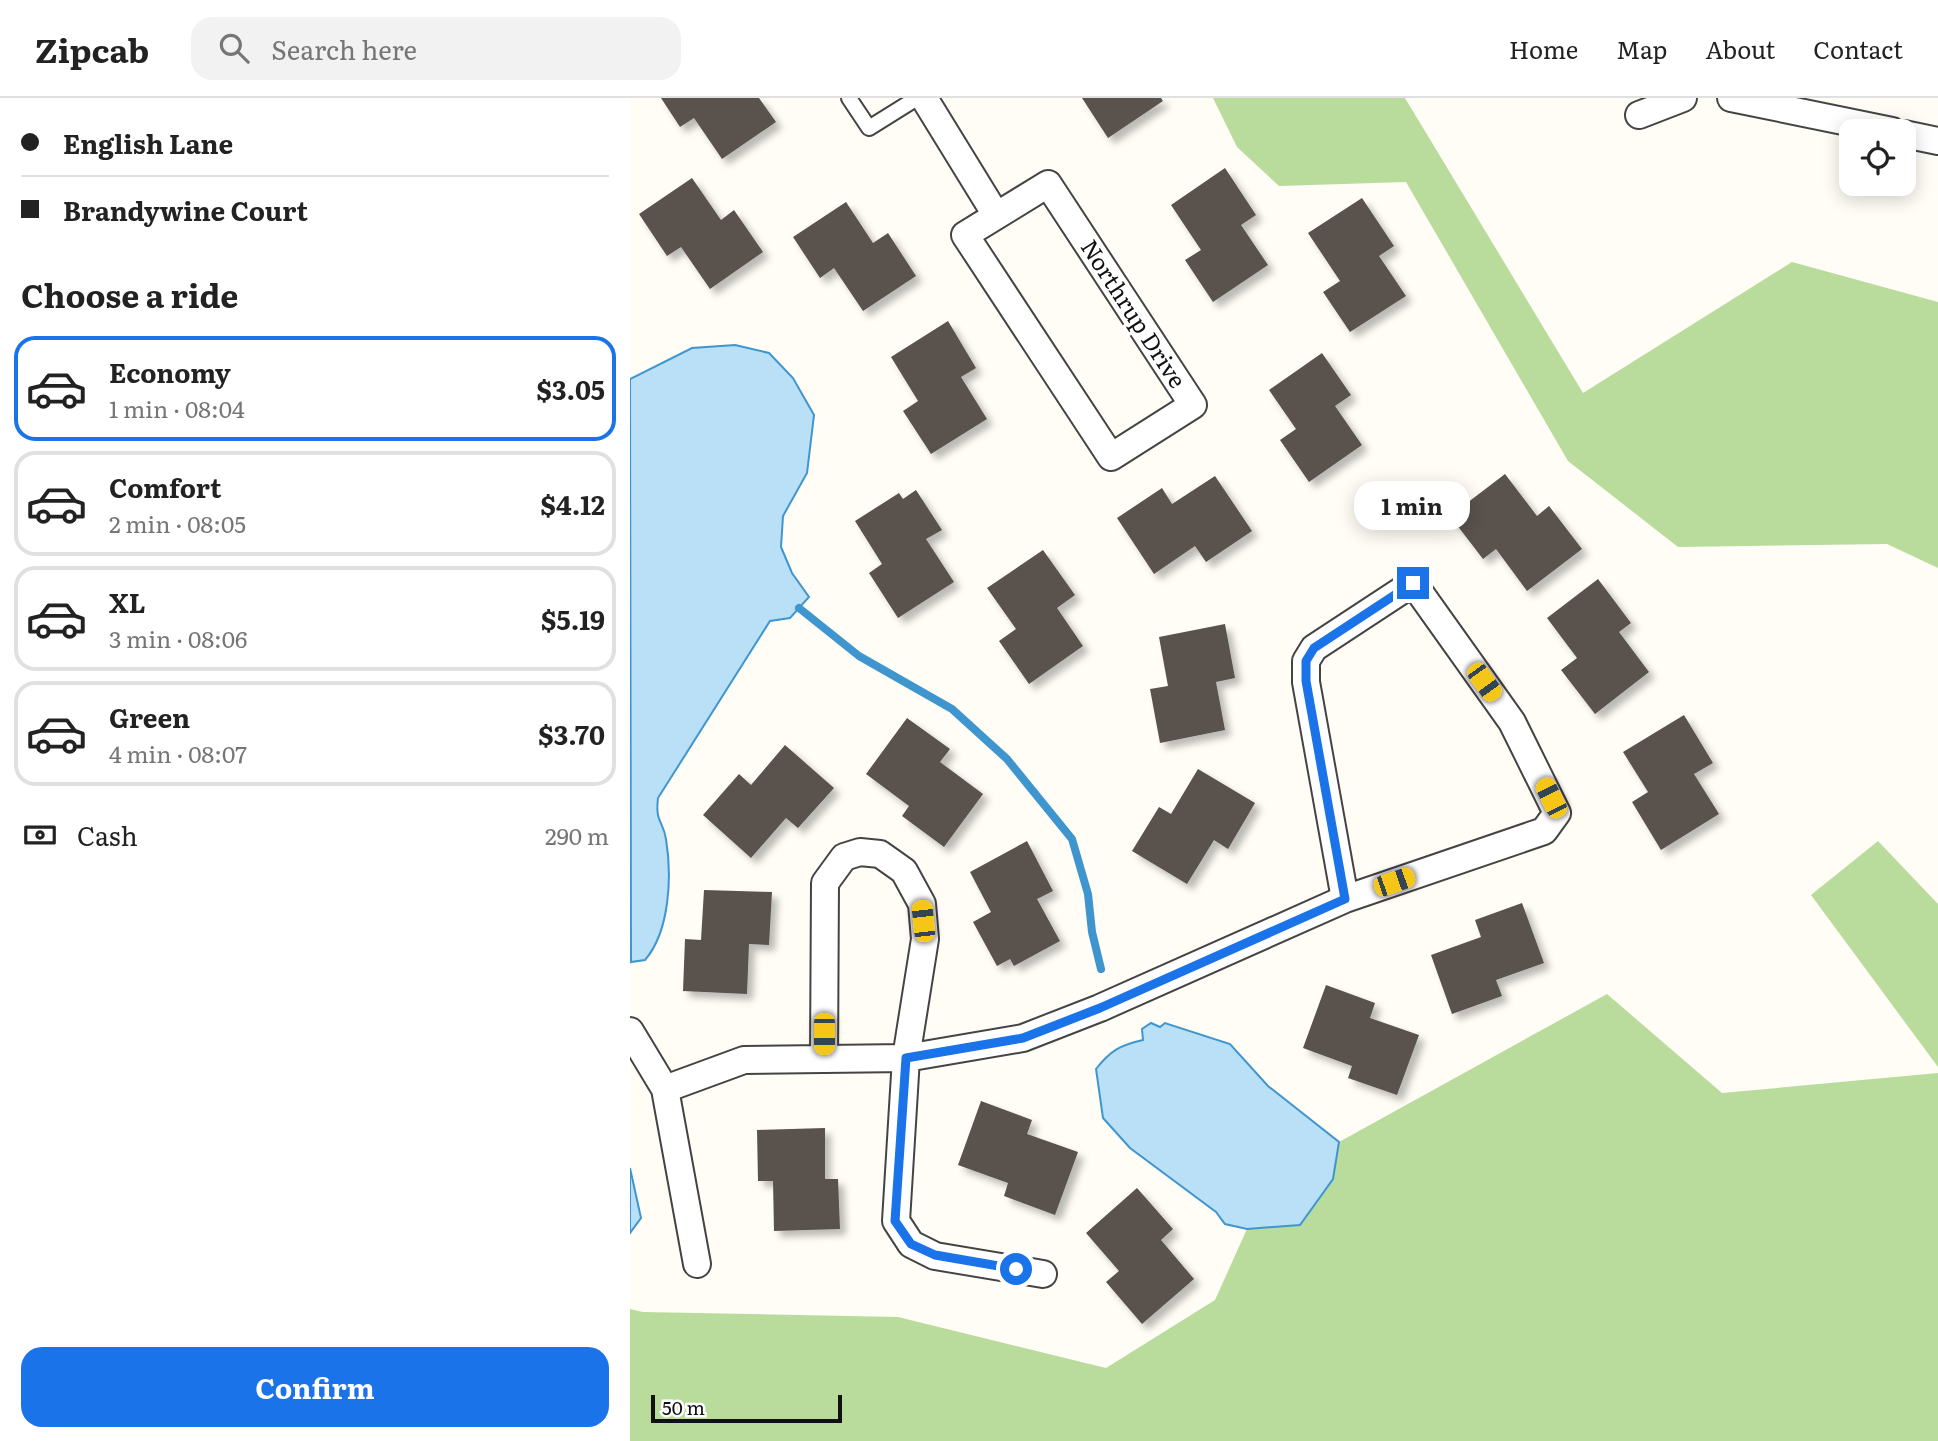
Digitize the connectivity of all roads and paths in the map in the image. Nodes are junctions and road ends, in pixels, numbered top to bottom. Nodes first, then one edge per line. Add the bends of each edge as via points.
1 (849, 98) edge
2 (917, 98) edge
3 (924, 98) edge
4 (1683, 98) edge
5 (1731, 98) edge
6 (1639, 115) dead end
7 (1839, 120) edge
8 (1916, 136) edge
9 (1938, 141) edge
10 (996, 215) junction
11 (1345, 899) junction
12 (630, 1031) edge
13 (906, 1058) junction
14 (824, 1059) junction
15 (664, 1088) junction
16 (696, 1264) dead end
17 (1043, 1274) dead end

1 - 2 lane via 869,128
3 - 10 street
4 - 6 street
5 - 7 street
8 - 9 street
10 - 10 street, Northrup Drive via 965,235 1111,457 1193,405 1048,184
11 - 11 street via 1544,831 1557,813 1512,722 1413,583 1314,648 1306,661
11 - 13 street via 1023,1038
12 - 15 street
13 - 14 street
13 - 14 street via 925,939 922,904 904,871 880,854 860,852 844,857 825,883
13 - 17 street via 895,1221 911,1244 935,1255
14 - 15 street via 744,1060
15 - 16 street

